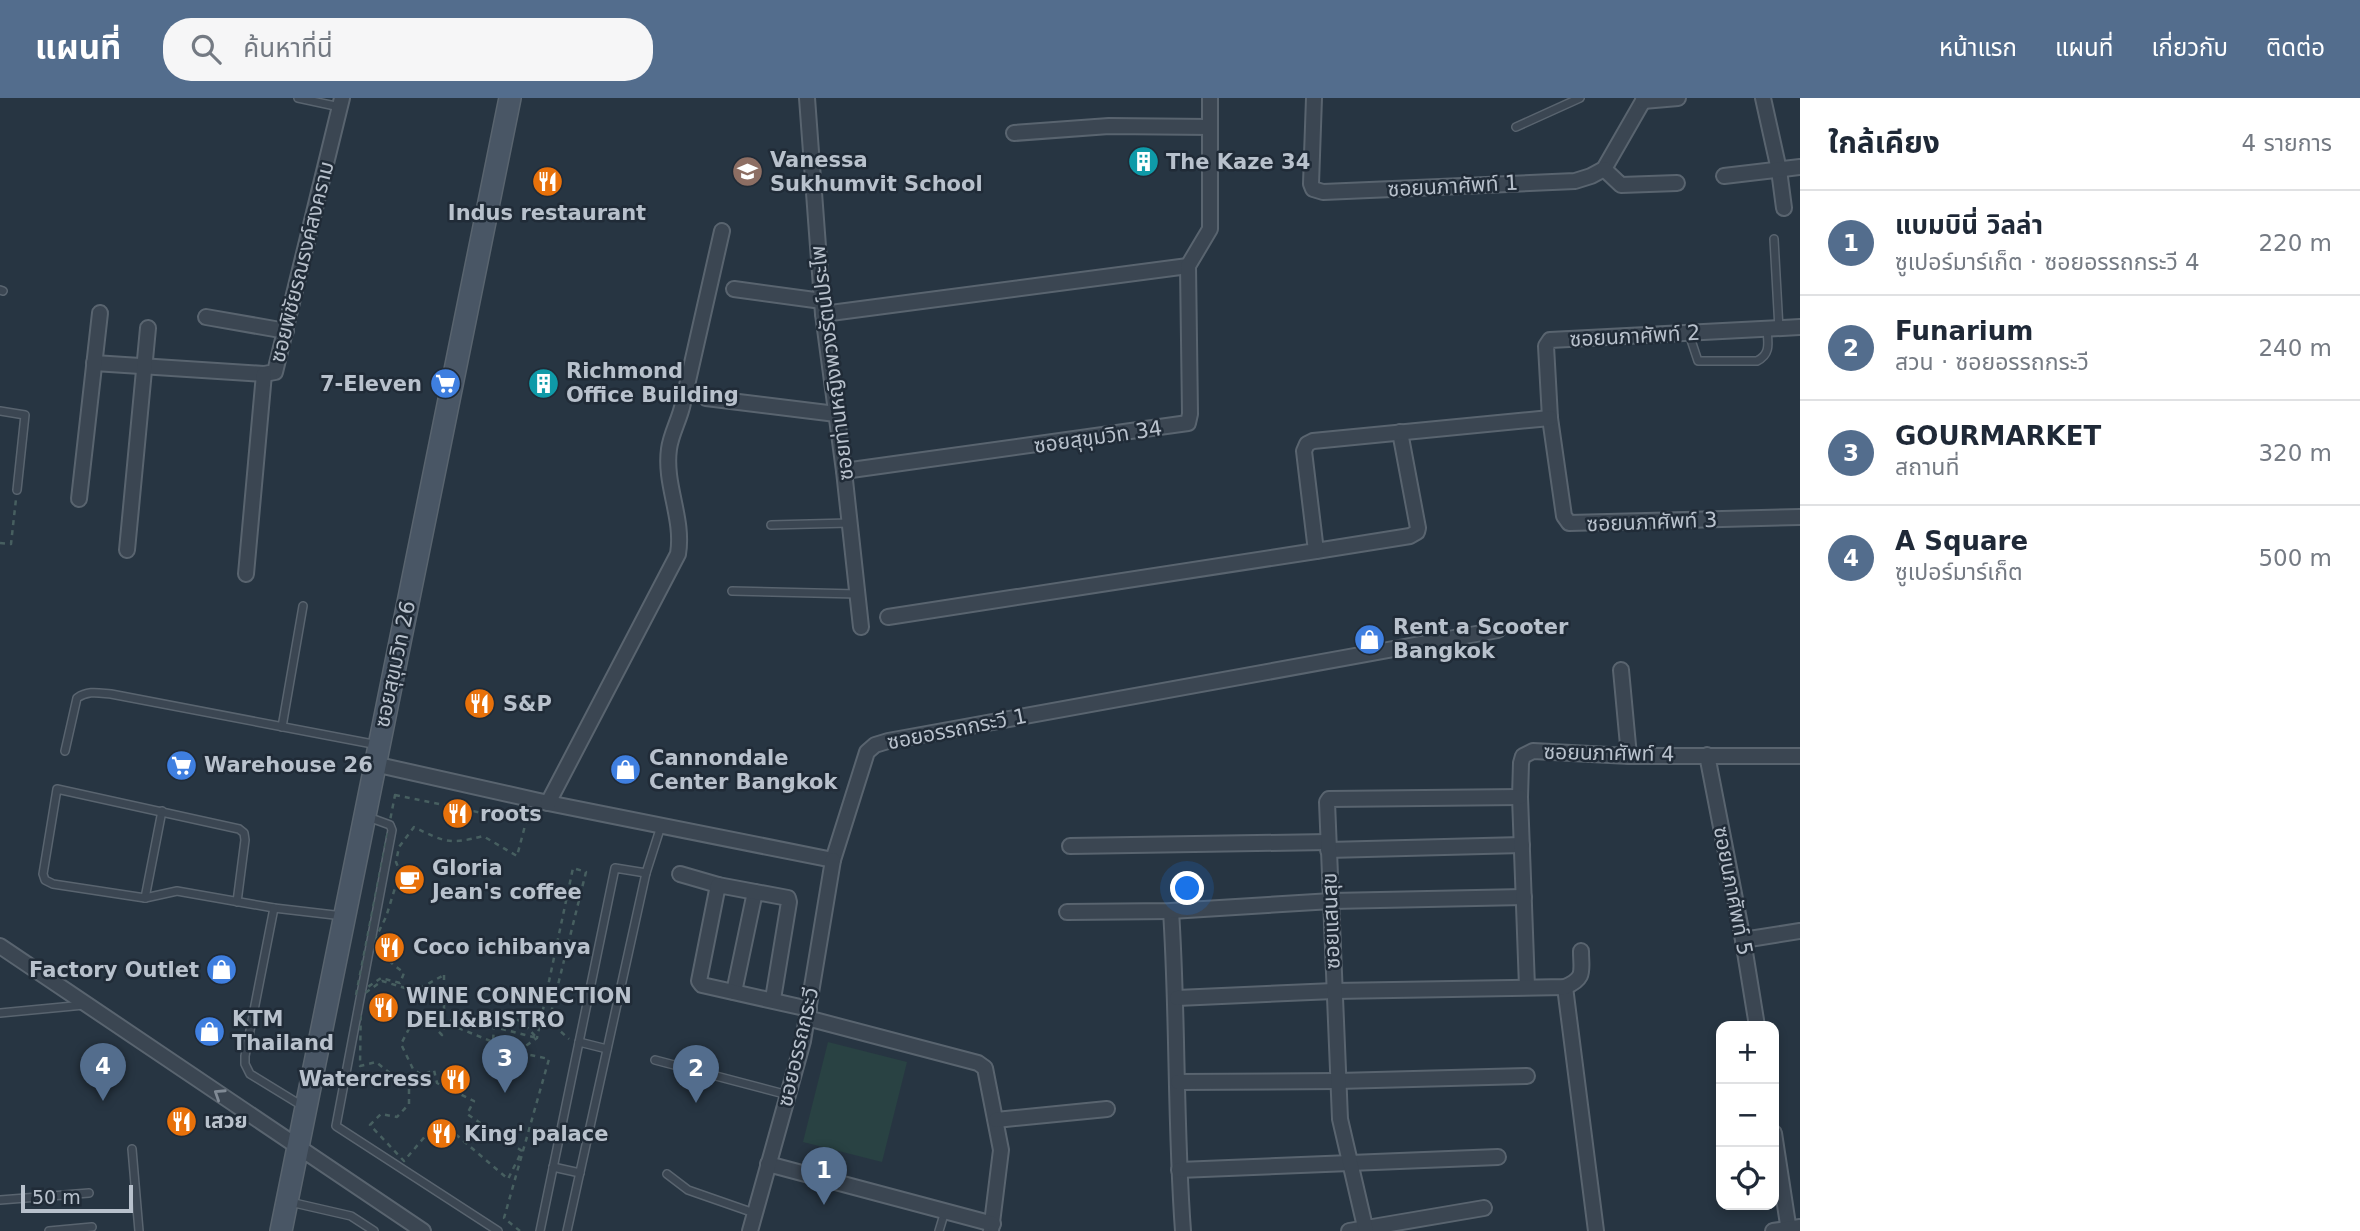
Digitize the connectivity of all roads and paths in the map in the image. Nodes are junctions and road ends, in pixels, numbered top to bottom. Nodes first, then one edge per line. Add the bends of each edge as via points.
1 (298, 98) edge
2 (510, 98) edge
3 (807, 98) edge
4 (1210, 98) edge
5 (1314, 98) edge
6 (1580, 98) edge
7 (1678, 98) edge
8 (1763, 98) edge
9 (1641, 100) edge
10 (341, 102) edge
11 (1210, 127) junction
12 (1516, 127) dead end
13 (1014, 133) dead end
14 (1800, 167) edge
15 (1604, 169) junction
16 (1779, 170) junction
17 (1724, 176) dead end
18 (1677, 183) dead end
19 (1784, 208) dead end
20 (722, 231) dead end
21 (1774, 239) dead end
22 (1188, 265) junction
23 (734, 289) dead end
24 (822, 308) junction
25 (100, 313) dead end
26 (206, 317) dead end
27 (1800, 327) edge
28 (148, 328) dead end
29 (1773, 329) junction
30 (286, 331) junction
31 (1689, 334) junction
32 (94, 363) junction
33 (144, 367) junction
34 (264, 374) junction
35 (706, 398) dead end
36 (0, 411) edge
37 (836, 414) junction
38 (1550, 418) junction
39 (1400, 432) junction
40 (844, 471) junction
41 (17, 490) joint
42 (79, 499) dead end
43 (1800, 517) edge
44 (850, 523) junction
45 (771, 525) dead end
46 (0, 543) edge
47 (127, 550) dead end
48 (1316, 551) junction
49 (246, 574) dead end
50 (732, 591) dead end
51 (858, 594) junction
52 (303, 606) dead end
53 (888, 617) dead end
54 (861, 627) dead end
55 (1498, 630) dead end
56 (1621, 670) dead end
57 (282, 727) junction
58 (65, 751) dead end
59 (376, 755) junction
60 (1707, 755) junction
61 (1629, 756) junction
62 (1800, 756) edge
63 (1520, 797) junction
64 (548, 803) junction
65 (162, 811) junction
66 (364, 816) junction
67 (390, 825) junction
68 (661, 826) junction
69 (1522, 845) junction
70 (1070, 846) dead end
71 (1328, 846) junction
72 (833, 860) junction
73 (646, 873) junction
74 (680, 874) dead end
75 (718, 885) junction
76 (755, 892) junction
77 (1524, 897) junction
78 (145, 898) junction
79 (1332, 901) junction
80 (237, 902) junction
81 (274, 908) junction
82 (1171, 911) junction
83 (1067, 912) dead end
84 (343, 916) junction
85 (1800, 931) edge
86 (1743, 940) junction
87 (0, 946) edge
88 (1581, 951) dead end
89 (1527, 987) junction
90 (1565, 987) junction
91 (1334, 991) junction
92 (360, 992) junction
93 (734, 992) junction
94 (1177, 998) junction
95 (773, 999) junction
96 (85, 1004) junction
97 (0, 1013) edge
98 (808, 1013) junction
99 (1756, 1021) edge
100 (537, 1038) junction
101 (577, 1044) junction
102 (607, 1049) junction
103 (655, 1060) dead end
104 (1527, 1076) dead end
105 (1338, 1081) junction
106 (1178, 1082) junction
107 (788, 1095) junction
108 (304, 1108) junction
109 (1107, 1109) dead end
110 (996, 1120) junction
111 (297, 1144) junction
112 (1777, 1147) edge
113 (132, 1149) dead end
114 (1498, 1157) dead end
115 (1350, 1163) junction
116 (768, 1164) junction
117 (553, 1167) junction
118 (1179, 1170) junction
119 (580, 1172) junction
120 (667, 1174) dead end
121 (89, 1193) dead end
122 (0, 1200) edge
123 (288, 1201) junction
124 (1484, 1208) dead end
125 (945, 1211) junction
126 (755, 1213) junction
127 (92, 1227) dead end
128 (992, 1227) edge
129 (1366, 1229) edge
130 (1793, 1229) edge
131 (49, 1231) edge
132 (139, 1231) edge
133 (281, 1231) edge
134 (374, 1231) edge
135 (424, 1231) edge
136 (498, 1231) edge
137 (520, 1231) edge
138 (540, 1231) edge
139 (567, 1231) edge
140 (750, 1231) edge
141 (939, 1231) edge
142 (1183, 1231) edge
143 (1349, 1231) edge
144 (1596, 1231) edge
145 (1773, 1231) edge

1 - 10 lane
2 - 59 street, ซอยสุขุมวิท 26
3 - 24 street, ซอยท่านหญิงพวงรัตน์ประไพ
4 - 11 street
5 - 15 street, ซอยนภาศัพท์ 1 via 1311,184 1323,192 1575,181
6 - 12 lane
7 - 9 street
8 - 16 street
9 - 15 street
10 - 30 street, ซอยพิชัยรณรงค์สงคราม
11 - 13 street
11 - 22 street via 1210,229
14 - 16 street
15 - 18 street via 1621,185
16 - 17 street
16 - 19 street
20 - 64 street via 669,448 669,477 681,537 677,554
21 - 29 lane
22 - 24 street
22 - 40 street, ซอยสุขุมวิท 34 via 1188,424
23 - 24 street
24 - 37 street, ซอยท่านหญิงพวงรัตน์ประไพ
25 - 32 street
26 - 30 street
27 - 29 street, ซอยนภาศัพท์ 2
28 - 33 street
29 - 31 street, ซอยนภาศัพท์ 2
29 - 31 lane via 1765,357 1757,361 1698,361
30 - 34 street, ซอยพิชัยรณรงค์สงคราม via 276,369
31 - 38 street, ซอยนภาศัพท์ 2 via 1550,340 1546,345
32 - 33 street, ซอยพิชัยรณรงค์สงคราม
32 - 42 street
33 - 34 street, ซอยพิชัยรณรงค์สงคราม
33 - 47 street
34 - 49 street
35 - 37 street
36 - 41 lane via 25,415
37 - 40 street, ซอยท่านหญิงพวงรัตน์ประไพ
38 - 39 street
38 - 43 street, ซอยนภาศัพท์ 3 via 1564,516 1572,524
39 - 48 street via 1307,444 1304,451
39 - 48 street via 1417,532
40 - 44 street, ซอยท่านหญิงพวงรัตน์ประไพ
41 - 46 path via 11,544
44 - 45 lane
44 - 51 street, ซอยท่านหญิงพวงรัตน์ประไพ
48 - 53 street
50 - 51 lane
51 - 54 street, ซอยท่านหญิงพวงรัตน์ประไพ
52 - 57 lane
55 - 72 street, ซอยอรรถกระวี 1 via 875,745 867,752
56 - 61 street
57 - 58 lane via 111,694 83,693 76,698
57 - 59 lane
59 - 64 street
59 - 66 street, ซอยสุขุมวิท 26
60 - 61 street, ซอยนภาศัพท์ 4
60 - 62 street, ซอยนภาศัพท์ 4
60 - 86 street, ซอยนภาศัพท์ 5
61 - 63 street, ซอยนภาศัพท์ 4 via 1533,751 1523,756 1521,763
63 - 69 street, ซอยนภาศัพท์ 4
63 - 71 street, ซอยแสนสุข via 1329,799
64 - 68 street
65 - 78 lane
65 - 78 lane via 57,789 43,874 46,880
65 - 80 lane via 244,833
66 - 67 lane
66 - 84 street, ซอยสุขุมวิท 26
67 - 92 lane
67 - 92 path via 356,995
67 - 92 path via 395,795 526,822 517,856 483,836 459,842 440,840 414,827 399,847 396,862 400,872 376,937 380,954 404,973 400,983 381,978
68 - 72 street
68 - 73 lane
69 - 71 street
69 - 77 street, ซอยนภาศัพท์ 4
70 - 71 street
71 - 79 street, ซอยแสนสุข
72 - 98 street, ซอยอรรถกระวี
73 - 101 lane via 615,868
73 - 102 lane
74 - 75 street
75 - 76 street
75 - 93 street via 698,979 702,985
76 - 93 street
76 - 95 street via 786,896 789,902
77 - 79 street
77 - 89 street, ซอยนภาศัพท์ 4
78 - 80 lane via 177,891
79 - 82 street
79 - 91 street, ซอยแสนสุข
80 - 81 lane
81 - 84 lane
81 - 108 lane via 245,1064 250,1074
82 - 83 street
82 - 94 street
84 - 108 street, ซอยสุขุมวิท 26
85 - 86 street
86 - 99 street, ซอยนภาศัพท์ 5
87 - 96 street
88 - 90 street via 1581,977
89 - 90 street
89 - 91 street
90 - 144 street
91 - 94 street
91 - 105 street, ซอยแสนสุข
92 - 136 lane via 337,1126
93 - 95 street
94 - 106 street
95 - 98 street
96 - 97 lane
111 -> 96 street
98 - 107 street, ซอยอรรถกระวี
98 - 110 street via 978,1063 985,1068
100 - 100 path via 494,1027 493,1042 446,1023 442,1035 431,1024 411,1025 401,1044 413,1069 422,1075 434,1070 437,1083 474,1101 467,1114 522,1151 508,1179 439,1120 404,1161 370,1125 381,1114 397,1117 409,1104 409,1088 376,1062 360,1066 361,996 382,981 415,991 444,975 444,1019 484,1026 488,1011 521,1021
100 - 101 path via 573,868 586,872 549,1021
100 - 137 path via 517,1052 549,1059 504,1218
101 - 102 lane
101 - 117 lane
102 - 119 lane
103 - 107 lane
104 - 105 street
105 - 106 street
105 - 115 street, ซอยแสนสุข via 1340,1119
106 - 118 street
107 - 116 street, ซอยอรรถกระวี
108 - 111 street, ซอยสุขุมวิท 26
109 - 110 street
110 - 128 street via 1001,1150
111 - 123 street, ซอยสุขุมวิท 26
111 - 135 street
112 - 130 street
113 - 132 lane
114 - 115 street
115 - 118 street
115 - 129 street, ซอยแสนสุข
116 - 125 street
116 - 126 street, ซอยอรรถกระวี
117 - 119 lane
117 - 138 lane
118 - 142 street
119 - 139 lane
120 - 126 lane via 688,1190
121 - 122 lane
123 - 133 street, ซอยสุขุมวิท 26
123 - 134 lane via 351,1216
124 - 129 street
125 - 128 street
125 - 141 lane
126 - 140 street, ซอยอรรถกระวี
127 - 131 lane
129 - 143 street
130 - 145 street

